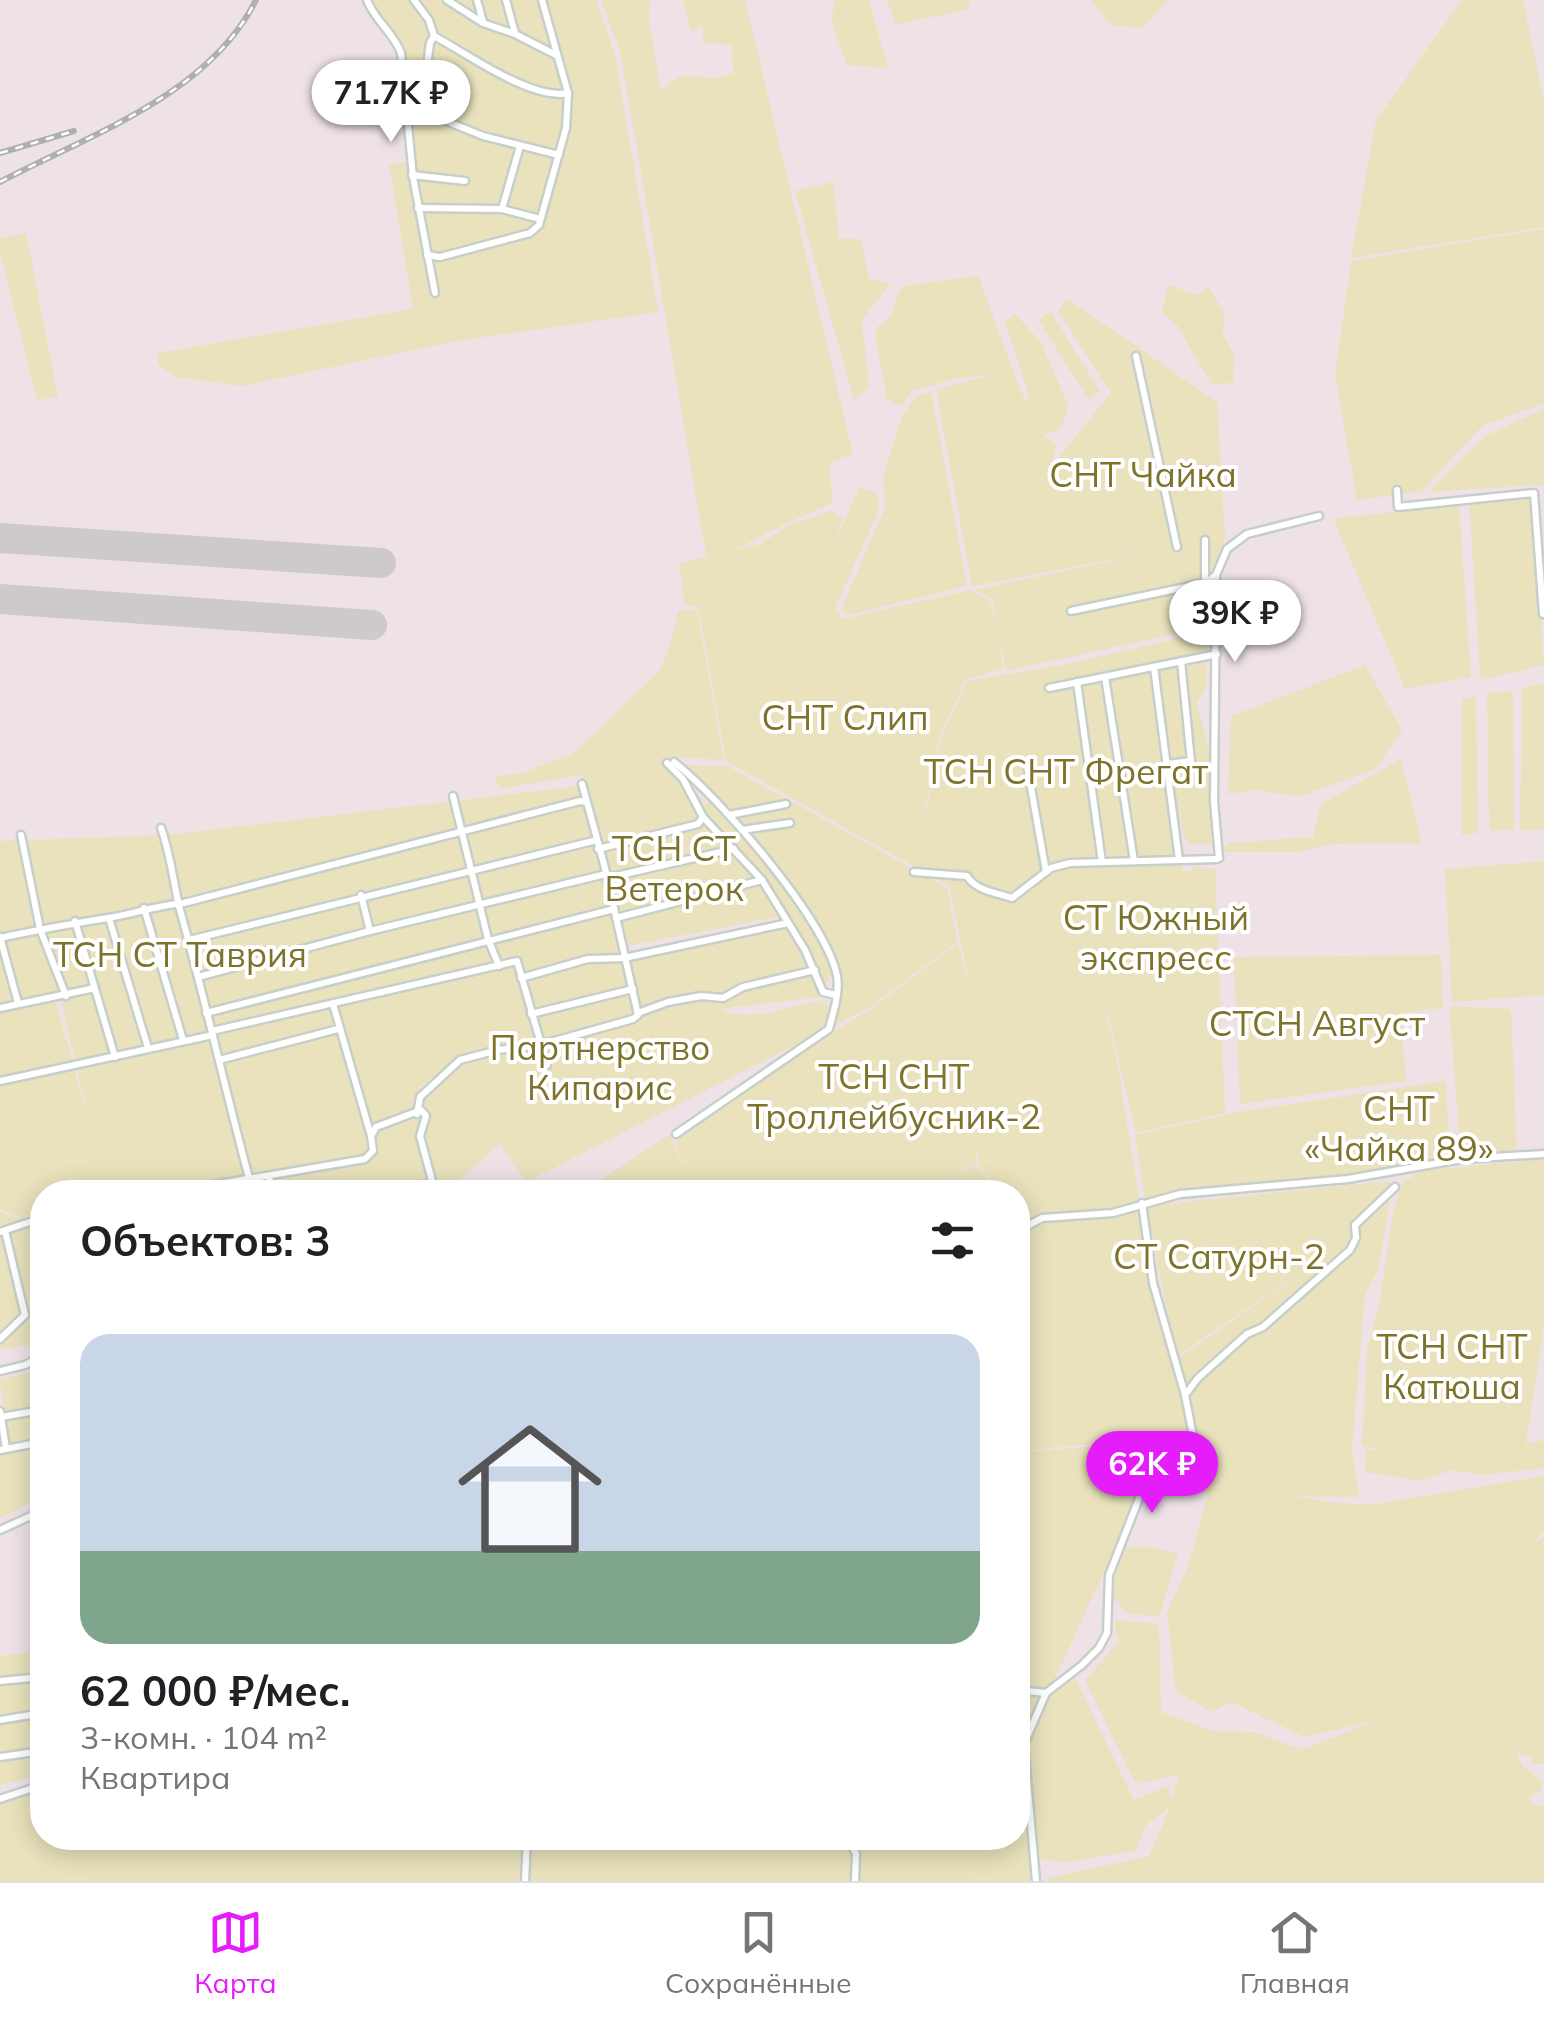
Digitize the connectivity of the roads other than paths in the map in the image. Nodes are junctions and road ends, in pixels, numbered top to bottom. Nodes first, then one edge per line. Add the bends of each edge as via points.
1 (367, 0) edge
2 (414, 0) edge
3 (448, 0) edge
4 (477, 0) edge
5 (506, 0) edge
6 (542, 0) edge
7 (483, 23) junction
8 (515, 34) junction
9 (434, 36) junction
10 (557, 56) junction
11 (568, 94) junction
12 (404, 100) junction
13 (422, 104) junction
14 (520, 146) junction
15 (559, 155) junction
16 (412, 174) junction
17 (465, 181) dead end
18 (418, 208) junction
19 (502, 209) junction
20 (541, 219) junction
21 (426, 255) junction
22 (435, 294) dead end
23 (1136, 356) dead end
24 (1397, 490) dead end
25 (1319, 516) dead end
26 (1205, 540) dead end
27 (1176, 546) dead end
28 (1216, 575) junction
29 (1206, 583) junction
30 (1071, 610) dead end
31 (1542, 614) edge
32 (1217, 654) junction
33 (1182, 662) junction
34 (1154, 667) junction
35 (1105, 676) junction
36 (1077, 682) junction
37 (1049, 688) dead end
38 (1167, 764) junction
39 (1027, 765) dead end
40 (582, 784) dead end
41 (453, 796) dead end
42 (586, 802) junction
43 (786, 804) dead end
44 (728, 815) junction
45 (703, 817) junction
46 (790, 823) dead end
47 (161, 828) dead end
48 (742, 830) junction
49 (462, 832) junction
50 (19, 837) dead end
51 (598, 844) junction
52 (734, 848) junction
53 (1179, 860) junction
54 (1102, 862) junction
55 (1134, 862) junction
56 (471, 870) junction
57 (914, 872) dead end
58 (1046, 872) junction
59 (607, 876) junction
60 (762, 880) junction
61 (361, 895) junction
62 (179, 904) junction
63 (480, 905) junction
64 (144, 908) junction
65 (615, 914) junction
66 (110, 918) junction
67 (76, 921) junction
68 (788, 923) junction
69 (40, 929) junction
70 (370, 931) junction
71 (0, 937) edge
72 (488, 939) junction
73 (189, 940) junction
74 (624, 958) junction
75 (498, 966) junction
76 (814, 970) junction
77 (198, 977) junction
78 (522, 978) junction
79 (95, 988) junction
80 (633, 990) junction
81 (66, 996) junction
82 (836, 996) junction
83 (18, 1004) junction
84 (333, 1004) junction
85 (0, 1008) edge
86 (638, 1013) junction
87 (206, 1014) junction
88 (531, 1014) junction
89 (338, 1028) junction
90 (212, 1033) junction
91 (182, 1040) junction
92 (540, 1045) junction
93 (148, 1048) junction
94 (114, 1056) junction
95 (219, 1060) junction
96 (547, 1065) dead end
97 (0, 1082) edge
98 (418, 1114) junction
99 (676, 1134) dead end
100 (371, 1136) junction
101 (1544, 1154) edge
102 (269, 1177) junction
103 (249, 1178) junction
104 (241, 1180) edge
105 (270, 1180) edge
106 (432, 1180) edge
107 (1396, 1187) dead end
108 (1142, 1204) junction
109 (30, 1223) edge
110 (1030, 1224) edge
111 (2, 1232) edge
112 (1, 1337) edge
113 (30, 1362) edge
114 (0, 1371) edge
115 (1185, 1394) junction
116 (30, 1411) edge
117 (0, 1414) edge
118 (30, 1444) edge
119 (3, 1449) edge
120 (30, 1516) edge
121 (0, 1530) edge
122 (30, 1678) edge
123 (0, 1682) edge
124 (1030, 1691) edge
125 (1046, 1693) junction
126 (30, 1714) edge
127 (0, 1720) edge
128 (1030, 1730) edge
129 (30, 1752) edge
130 (0, 1757) edge
131 (30, 1789) edge
132 (0, 1798) edge
133 (1030, 1812) edge
134 (526, 1850) edge
135 (854, 1850) edge
136 (525, 1881) edge
137 (855, 1881) edge
138 (1036, 1881) edge

1 - 12 street via 400,48
2 - 9 street
3 - 7 street
4 - 7 street
5 - 8 street
6 - 10 street
7 - 8 street
8 - 10 street
9 - 11 street via 536,92
9 - 13 street
10 - 11 street
11 - 15 street
12 - 13 street
12 - 16 street
13 - 14 street via 430,116
14 - 15 street
14 - 19 street
15 - 20 street
16 - 17 street
16 - 18 street
18 - 19 street
18 - 21 street
19 - 20 street
20 - 21 street via 530,233
21 - 22 street
23 - 27 street
24 - 31 street via 1398,507 1534,494
25 - 28 street via 1246,534 1227,549
26 - 29 street
28 - 29 street
28 - 32 street
29 - 30 street
32 - 33 street
32 - 53 street via 1218,858
33 - 34 street
33 - 38 street via 1191,760
34 - 35 street
34 - 38 street
35 - 36 street
35 - 55 street
36 - 37 street
36 - 54 street
38 - 53 street
39 - 58 street
40 - 42 street
41 - 49 street
42 - 49 street
42 - 51 street
43 - 44 street
44 - 45 street via 698,780 671,762
44 - 48 street
45 - 51 street via 698,824
45 - 52 street
46 - 48 street
47 - 62 street
48 - 82 street via 817,929 836,971
49 - 56 street
49 - 62 street
50 - 69 street
51 - 56 street
51 - 59 street
52 - 59 street
52 - 60 street
53 - 55 street
54 - 55 street
54 - 58 street
56 - 61 street
56 - 63 street
57 - 58 street via 967,876 982,889 1012,898
59 - 63 street
59 - 65 street
60 - 65 street
60 - 68 street
61 - 70 street
61 - 73 street
62 - 64 street
62 - 73 street
63 - 70 street
63 - 72 street
64 - 66 street
64 - 91 street
65 - 72 street
65 - 74 street
66 - 67 street
66 - 93 street
67 - 69 street
67 - 79 street
68 - 74 street
68 - 76 street
69 - 71 street
69 - 81 street
70 - 77 street
71 - 83 street
72 - 75 street
72 - 87 street
73 - 77 street
74 - 78 street
74 - 80 street
75 - 78 street via 517,962
75 - 84 street
76 - 82 street via 823,992
76 - 86 street via 723,998 701,996
77 - 87 street
78 - 88 street
79 - 81 street
79 - 94 street
80 - 86 street
80 - 88 street
81 - 83 street
82 - 99 street via 830,1030
83 - 85 street
84 - 89 street
84 - 90 street
86 - 92 street
87 - 90 street
88 - 92 street
89 - 95 street
89 - 100 street
90 - 91 street
90 - 95 street
91 - 93 street
92 - 96 street
92 - 98 street via 460,1060 420,1097
93 - 94 street
94 - 97 street
95 - 103 street
98 - 100 street via 376,1127
98 - 106 street via 426,1114 420,1130
100 - 102 street via 368,1158
101 - 108 street via 1180,1194
102 - 103 street
102 - 105 street
103 - 104 street
107 - 115 street via 1355,1224 1350,1250
108 - 110 street
108 - 115 street via 1154,1283
109 - 111 street
111 - 112 street via 25,1315
113 - 114 street
115 - 125 street via 1194,1441 1142,1491 1109,1575 1107,1633 1082,1665
116 - 117 street
117 - 119 street
118 - 119 street
120 - 121 street
122 - 123 street
124 - 125 street
125 - 128 street
126 - 127 street
129 - 130 street
131 - 132 street
133 - 138 street
134 - 136 street
135 - 137 street

